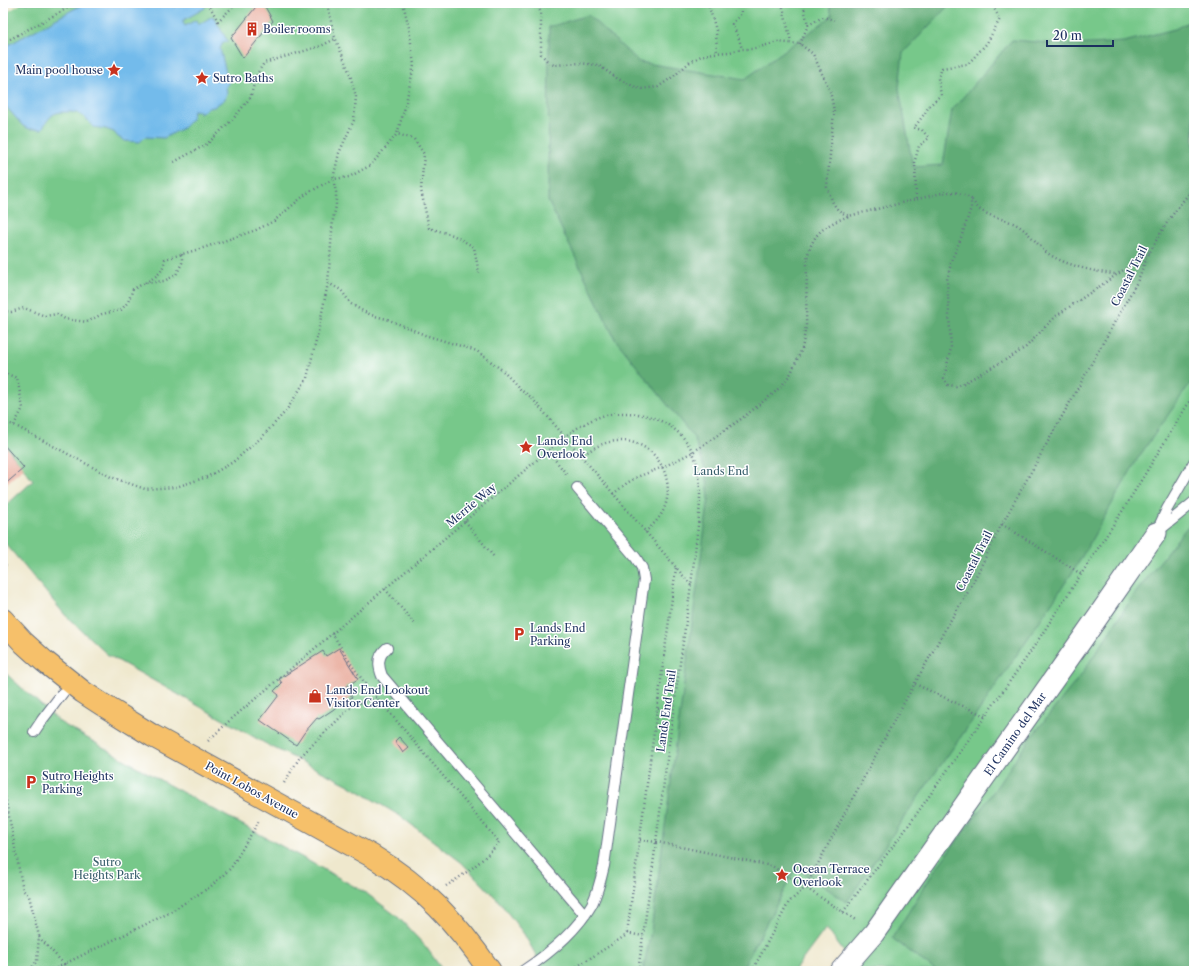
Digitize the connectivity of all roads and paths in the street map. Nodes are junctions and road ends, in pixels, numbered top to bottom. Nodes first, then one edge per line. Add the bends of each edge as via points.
1 (77, 3) edge
2 (208, 3) edge
3 (237, 3) edge
4 (327, 3) edge
5 (403, 3) edge
6 (536, 3) edge
7 (708, 3) edge
8 (741, 3) edge
9 (782, 3) edge
10 (803, 3) edge
11 (991, 3) edge
12 (834, 20) dead end
13 (808, 25) junction
14 (335, 39) junction
15 (791, 42) junction
16 (3, 43) edge
17 (800, 44) junction
18 (742, 49) junction
19 (717, 53) junction
20 (397, 134) junction
21 (174, 162) dead end
22 (333, 179) junction
23 (1194, 188) edge
24 (916, 199) junction
25 (971, 199) junction
26 (849, 216) junction
27 (1150, 252) junction
28 (182, 254) junction
29 (479, 272) dead end
30 (1117, 274) junction
31 (145, 283) junction
32 (328, 283) junction
33 (3, 311) edge
34 (3, 367) edge
35 (1194, 394) edge
36 (3, 422) edge
37 (14, 425) junction
38 (564, 437) junction
39 (548, 451) junction
40 (693, 452) junction
41 (581, 457) junction
42 (1194, 462) edge
43 (663, 467) junction
44 (577, 488) joint
45 (613, 494) junction
46 (1194, 502) edge
47 (465, 521) junction
48 (1002, 524) junction
49 (645, 532) junction
50 (1156, 533) junction
51 (3, 557) edge
52 (494, 557) dead end
53 (6, 566) dead end
54 (676, 568) junction
55 (1081, 574) junction
56 (691, 586) junction
57 (385, 589) junction
58 (3, 620) edge
59 (415, 624) dead end
60 (332, 633) junction
61 (387, 648) dead end
62 (71, 682) junction
63 (915, 684) junction
64 (367, 686) dead end
65 (372, 692) dead end
66 (377, 698) junction
67 (345, 702) dead end
68 (353, 705) junction
69 (658, 709) junction
70 (673, 711) junction
71 (985, 716) junction
72 (34, 732) dead end
73 (193, 758) junction
74 (3, 785) edge
75 (271, 800) junction
76 (514, 832) junction
77 (640, 840) junction
78 (499, 842) junction
79 (657, 842) junction
80 (805, 888) junction
81 (429, 897) junction
82 (843, 912) junction
83 (585, 915) junction
84 (860, 922) dead end
85 (627, 933) junction
86 (39, 936) junction
87 (643, 936) junction
88 (64, 964) junction
89 (29, 971) edge
90 (52, 971) edge
91 (70, 971) edge
92 (490, 971) edge
93 (523, 971) edge
94 (570, 971) edge
95 (638, 971) edge
96 (752, 971) edge
97 (841, 971) edge

1 - 16 path
2 - 3 path via 218,21
4 - 14 path
5 - 20 path via 414,65
6 - 19 path via 541,13 541,54 549,63 598,65 618,79 640,89 658,87 690,62 701,56
7 - 19 path via 716,30
8 - 18 path via 741,14 732,24
9 - 15 path
10 - 13 path
11 - 24 path via 1000,19 987,43 968,64 942,68 938,78 941,95 929,106 914,128 922,130 929,138 918,146 915,160
12 - 13 path via 823,17
13 - 17 path
14 - 21 path via 321,46 264,63 257,74 250,98 233,119 207,144
14 - 22 path via 350,74 356,97 354,120 339,153
15 - 17 path
15 - 18 path
17 - 26 path via 813,54 830,91 834,111 827,187 838,210
18 - 19 path
20 - 22 path via 371,165 349,177
20 - 29 path via 414,139 424,154 421,190 430,228 453,235 474,247
22 - 28 path via 306,194 274,221 256,230
22 - 32 path via 336,206
23 - 27 path, Coastal Trail via 1164,226
24 - 25 path via 946,192 966,195
24 - 26 path
25 - 30 path via 983,212 1022,228 1046,252 1064,262
25 - 30 path via 971,208 947,280 951,348 944,378 948,385 962,384 1014,355 1026,347 1056,316
26 - 40 path via 837,220 812,241 806,259 805,338 784,383 764,401
27 - 30 path
27 - 48 path, Coastal Trail via 1137,282
28 - 31 path via 165,259 163,270
28 - 31 path via 182,263 176,275 164,281
31 - 33 path via 133,289 128,302 120,310 102,314 87,322 65,319 57,314 45,316 24,308 11,312
32 - 37 path via 307,378 286,411 261,438 233,462 207,477 176,487 145,489 111,477
32 - 38 path via 342,290 351,304 371,315 477,351 502,370 531,398
34 - 37 path via 7,374 18,378 23,408
35 - 55 path
36 - 37 path
38 - 39 path, Merrie Way
38 - 40 path, Merrie Way via 580,426 605,415 646,415 663,421 677,431
38 - 41 path
39 - 44 path
39 - 47 path, Merrie Way
40 - 43 path
40 - 56 path, Lands End Trail via 699,478 699,501
41 - 43 path via 601,444 621,440 643,446 652,452
41 - 45 path
42 - 50 lane via 1166,508
43 - 45 path via 637,477
43 - 49 path via 667,478 667,500 658,518
44 - 83 lane via 636,558 642,568 644,580 604,866 598,891
45 - 49 path
46 - 50 lane, El Camino del Mar
47 - 52 path
47 - 57 path, Merrie Way
48 - 55 path
48 - 63 path, Coastal Trail via 968,592
49 - 54 path
50 - 97 street, El Camino del Mar via 874,932
51 - 53 path
54 - 56 path
54 - 69 path
55 - 71 path
56 - 70 path, Lands End Trail
57 - 59 path
57 - 60 path, Merrie Way
58 - 62 main road, Point Lobos Avenue via 24,643
60 - 64 path
60 - 73 path, Merrie Way via 220,729
61 - 76 lane via 380,655 379,670 382,676
62 - 72 lane
62 - 73 main road, Point Lobos Avenue via 127,720
63 - 71 path
63 - 80 path, Coastal Trail
65 - 66 path
66 - 68 path
66 - 78 path
67 - 68 path
68 - 75 path via 300,757
69 - 70 path
69 - 77 path
70 - 79 path, Lands End Trail
71 - 82 path via 906,829
73 - 75 main road, Point Lobos Avenue
74 - 86 path via 23,890 29,896
75 - 81 main road, Point Lobos Avenue via 392,867
75 - 88 path via 231,868 210,887 167,914
76 - 78 path
76 - 83 lane
77 - 79 path
77 - 85 path
78 - 81 path via 494,850 464,875
79 - 80 path via 772,866
79 - 87 path, Lands End Trail
80 - 82 path
80 - 96 path via 789,902
81 - 92 main road, Point Lobos Avenue via 446,914
82 - 84 path
83 - 93 lane via 555,948
85 - 87 path
85 - 94 path
86 - 88 path
86 - 89 path via 36,960
87 - 95 path, Lands End Trail
88 - 90 path
88 - 91 path

